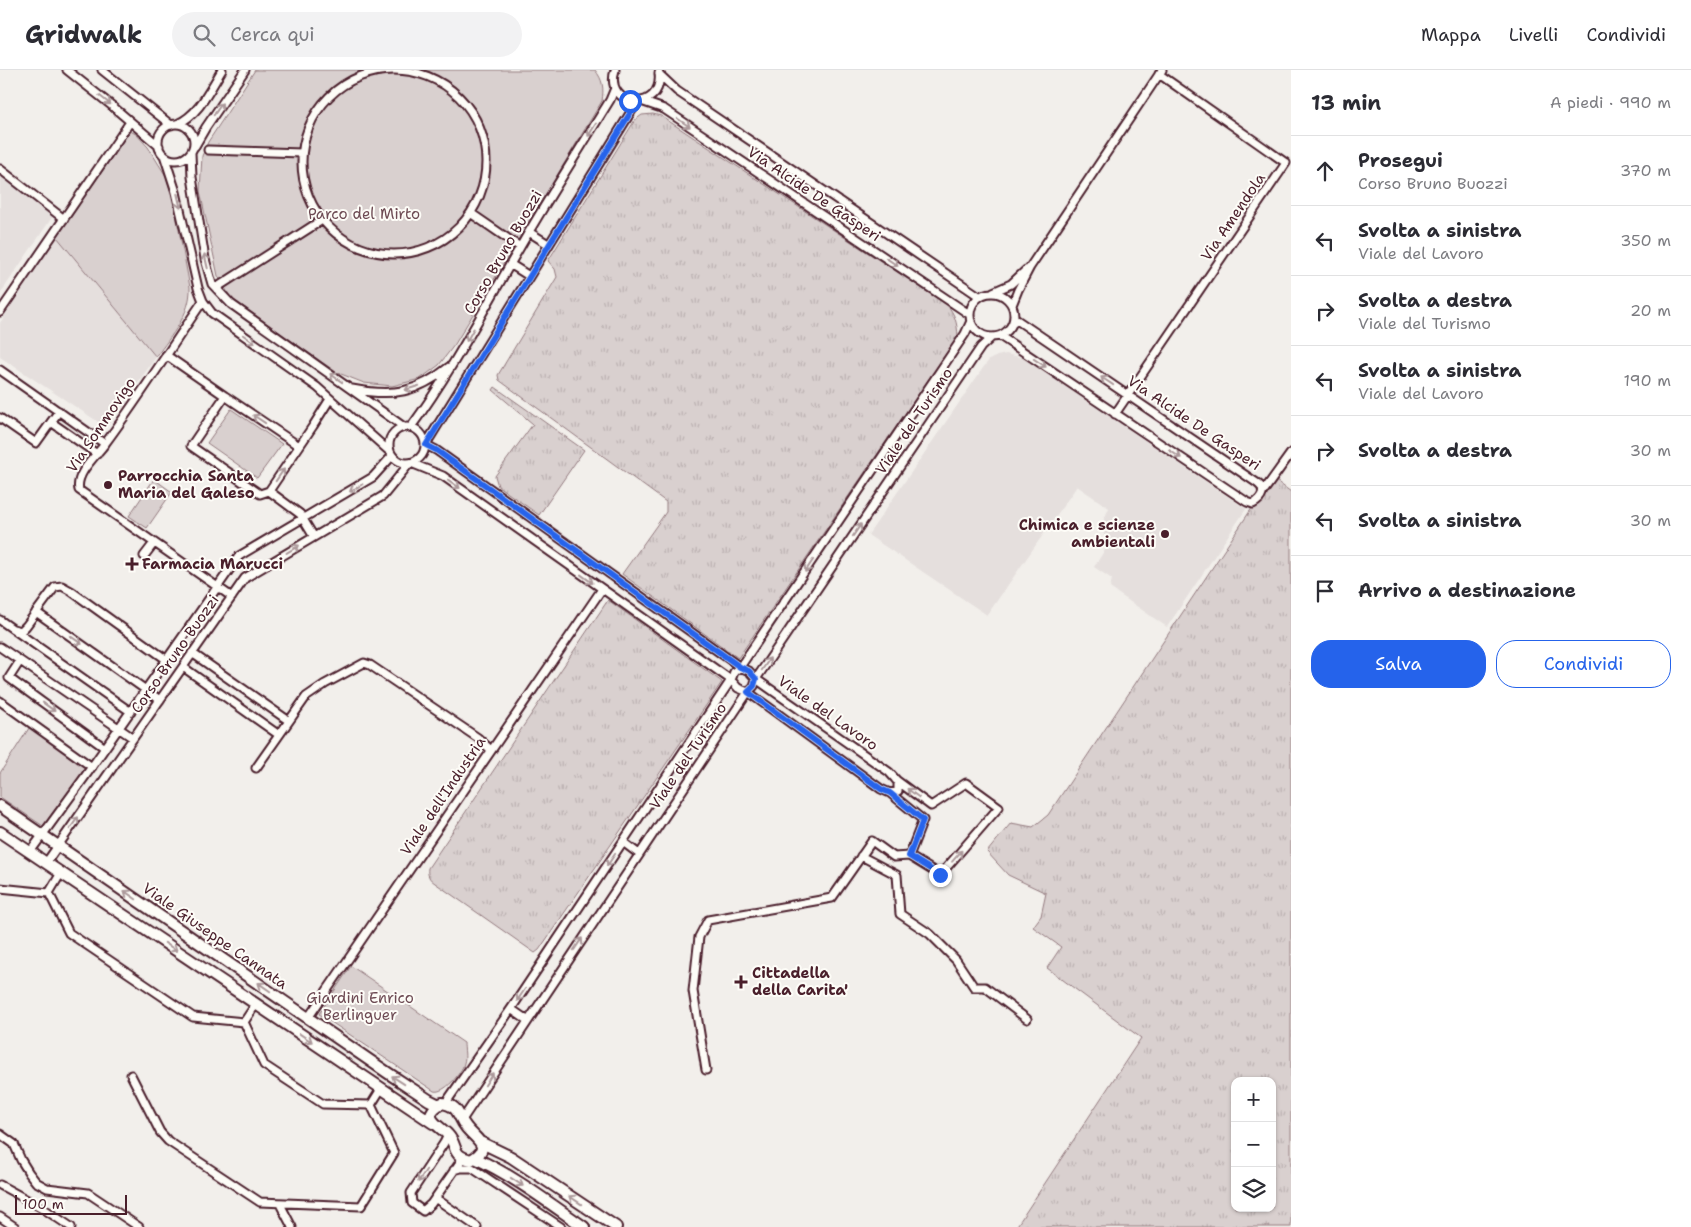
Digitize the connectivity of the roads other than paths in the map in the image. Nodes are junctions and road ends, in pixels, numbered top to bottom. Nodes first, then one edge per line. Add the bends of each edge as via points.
1 (67, 70) edge
2 (102, 70) edge
3 (222, 70) edge
4 (245, 70) edge
5 (607, 70) edge
6 (614, 72) edge
7 (658, 72) edge
8 (1161, 72) edge
9 (615, 88) junction
10 (639, 102) junction
11 (130, 122) junction
12 (174, 124) junction
13 (159, 146) junction
14 (192, 150) junction
15 (208, 150) dead end
16 (302, 153) junction
17 (164, 155) junction
18 (0, 169) edge
19 (472, 214) junction
20 (64, 220) junction
21 (322, 220) junction
22 (529, 232) junction
23 (548, 244) junction
24 (520, 247) junction
25 (510, 264) junction
26 (1030, 266) junction
27 (529, 276) junction
28 (216, 288) junction
29 (992, 292) junction
30 (979, 296) junction
31 (203, 301) junction
32 (1012, 305) junction
33 (0, 312) edge
34 (970, 318) junction
35 (1014, 318) junction
36 (996, 336) junction
37 (166, 355) junction
38 (454, 364) junction
39 (0, 370) edge
40 (350, 388) junction
41 (1128, 395) junction
42 (225, 396) junction
43 (330, 399) junction
44 (59, 411) junction
45 (1116, 414) junction
46 (0, 418) edge
47 (52, 422) junction
48 (407, 427) junction
49 (105, 444) junction
50 (426, 444) junction
51 (299, 446) junction
52 (1291, 453) edge
53 (97, 454) junction
54 (391, 454) junction
55 (410, 464) junction
56 (269, 491) junction
57 (1263, 492) junction
58 (304, 518) junction
59 (314, 537) junction
60 (154, 543) junction
61 (144, 556) dead end
62 (217, 587) junction
63 (602, 590) junction
64 (232, 597) junction
65 (36, 612) junction
66 (0, 620) edge
67 (13, 629) junction
68 (0, 647) edge
69 (192, 653) junction
70 (167, 660) junction
71 (20, 661) junction
72 (183, 667) junction
73 (740, 667) junction
74 (756, 679) junction
75 (731, 680) junction
76 (146, 690) junction
77 (748, 692) junction
78 (160, 700) junction
79 (0, 701) edge
80 (130, 712) junction
81 (289, 721) junction
82 (119, 728) junction
83 (279, 735) junction
84 (133, 738) junction
85 (105, 748) junction
86 (491, 750) junction
87 (92, 767) junction
88 (256, 768) dead end
89 (896, 780) junction
90 (890, 793) junction
91 (0, 806) edge
92 (0, 833) edge
93 (42, 835) junction
94 (623, 842) junction
95 (58, 846) junction
96 (30, 852) junction
97 (639, 854) junction
98 (861, 856) junction
99 (909, 856) junction
100 (46, 862) junction
101 (61, 873) junction
102 (0, 888) edge
103 (49, 893) junction
104 (256, 1004) junction
105 (511, 1009) junction
106 (308, 1018) junction
107 (1027, 1019) dead end
108 (527, 1020) junction
109 (244, 1022) junction
110 (706, 1070) dead end
111 (131, 1075) dead end
112 (381, 1089) junction
113 (442, 1104) junction
114 (371, 1105) junction
115 (462, 1120) junction
116 (433, 1123) junction
117 (0, 1134) edge
118 (448, 1135) junction
119 (480, 1142) junction
120 (463, 1158) junction
121 (475, 1158) junction
122 (453, 1170) junction
123 (0, 1184) edge
124 (435, 1198) junction
125 (280, 1204) junction
126 (0, 1217) edge
127 (16, 1227) edge
128 (71, 1227) edge
129 (139, 1227) edge
130 (292, 1227) edge
131 (477, 1227) edge
132 (561, 1227) edge
133 (584, 1227) edge
134 (616, 1227) edge

1 -> 11 street
2 - 12 street
3 - 12 street via 194,112
14 -> 4 street
5 - 6 street
6 - 9 street
7 - 10 street via 658,88
7 - 30 street, Via Alcide De Gasperi via 677,91
8 - 26 street
8 - 41 street, Via Amendola via 1286,164
9 - 10 street, Via Alcide De Gasperi via 624,98
9 -> 22 street, Corso Bruno Buozzi
10 - 23 street
10 -> 34 street, Via Alcide De Gasperi via 664,109
11 - 13 street
11 - 20 street
12 - 13 street via 162,131
12 - 14 street via 191,132
13 - 17 street
14 - 17 street via 176,160
28 -> 14 street via 205,259 192,177
15 - 16 street
16 - 19 street via 310,124 327,98 351,80 380,70 411,71 440,82 464,101 484,137 488,164 484,190
16 - 21 street via 302,176 309,199
17 -> 31 street
18 - 20 street
19 - 21 street via 453,235 436,245 399,255 370,252 343,240
19 - 24 street
20 - 33 street
21 - 28 street
22 - 23 street
22 - 24 street, Corso Bruno Buozzi
23 - 27 street
24 - 25 street, Corso Bruno Buozzi
25 - 27 street
25 -> 38 street, Corso Bruno Buozzi
26 - 29 street via 1011,284
26 - 32 street
27 - 50 street
40 -> 28 street via 231,304
29 - 30 street
29 - 32 street via 1004,296
30 - 34 street via 974,301
31 - 37 street, Via Sommovigo
31 -> 43 street via 212,313
32 - 35 street
34 - 36 street via 979,333
34 -> 73 street, Viale del Turismo via 959,342
35 - 36 street via 1009,329
41 -> 35 street, Via Alcide De Gasperi
36 -> 45 street, Via Alcide De Gasperi
74 -> 36 street, Viale del Turismo via 980,347
37 - 42 street
37 - 49 street, Via Sommovigo
38 -> 40 street via 428,383 412,389 394,393
38 - 48 street, Corso Bruno Buozzi via 428,404
39 - 44 street
40 - 48 street
41 - 45 street, Via Amendola
41 - 57 street, Via Alcide De Gasperi via 1258,483
51 -> 42 street
42 - 56 street via 191,446 260,494
43 - 51 street
43 - 54 street
44 - 47 street
44 - 49 street
45 -> 57 street, Via Alcide De Gasperi via 1247,502 1253,504 1258,501
46 - 47 street via 36,443
47 - 53 street
48 - 50 street via 421,433
48 - 54 street via 393,433 390,438
49 - 53 street, Via Sommovigo
50 - 55 street via 421,457
50 - 73 street, Viale del Lavoro
56 -> 51 street
52 - 57 street
53 - 60 street, Via Sommovigo via 79,477 78,490
54 - 55 street via 397,461
54 -> 58 street, Corso Bruno Buozzi via 373,477
55 - 59 street, Corso Bruno Buozzi via 383,496
55 -> 63 street, Viale del Lavoro via 443,476
56 - 58 street
58 - 59 street
58 - 62 street, Corso Bruno Buozzi via 238,556
64 -> 59 street, Corso Bruno Buozzi via 245,578
60 - 61 street
60 - 62 street, Via Sommovigo
62 - 64 street, Via Sommovigo
62 - 70 street, Corso Bruno Buozzi
63 - 75 street, Viale del Lavoro
63 - 86 street, Viale dell'Industria
64 - 69 street, Corso Bruno Buozzi
65 - 67 street via 21,631
65 - 70 street via 56,587 62,586
65 -> 76 street
66 - 67 street
67 - 80 street
68 - 71 street
69 - 72 street, Corso Bruno Buozzi
69 - 81 street
70 - 76 street, Corso Bruno Buozzi
71 - 82 street
71 -> 85 street via 10,678
72 - 78 street, Corso Bruno Buozzi
72 - 83 street
73 - 74 street, Viale del Lavoro
73 - 75 street, Viale del Turismo
74 - 77 street, Viale del Turismo
74 - 89 street, Viale del Lavoro
75 - 77 street, Viale del Lavoro
75 - 94 street, Viale del Turismo
76 - 78 street
76 - 80 street, Corso Bruno Buozzi
77 - 90 street, Viale del Lavoro
77 - 97 street, Viale del Turismo
78 - 84 street, Corso Bruno Buozzi
79 - 87 street
80 - 82 street, Corso Bruno Buozzi
81 - 83 street
81 - 86 street via 306,697 364,663 478,738
82 - 84 street
82 - 85 street, Corso Bruno Buozzi
83 - 88 street
95 -> 84 street, Corso Bruno Buozzi
85 - 87 street, Corso Bruno Buozzi
86 - 106 street, Viale dell'Industria
87 - 93 street, Corso Bruno Buozzi
89 - 90 street via 898,791
99 -> 89 street, Viale del Lavoro via 940,875 1000,807 966,783 930,806
90 - 99 street, Viale del Lavoro via 923,820
91 - 93 street, Viale Giuseppe Cannata
92 - 96 street
93 - 95 street, Viale Giuseppe Cannata
93 - 96 street, Corso Bruno Buozzi
94 - 97 street
94 -> 105 street, Viale del Turismo
95 - 100 street, Corso Bruno Buozzi
106 -> 95 street, Viale Giuseppe Cannata
96 - 100 street
108 -> 97 street, Viale del Turismo
98 - 99 street via 872,841 894,857
98 - 107 street via 896,875 900,914 930,934 956,960 974,987 985,987
98 - 110 street via 832,898 708,920 699,937 693,991
100 - 101 street
101 - 103 street
101 -> 104 street
102 - 103 street
103 - 109 street via 69,933 192,1017
104 - 109 street
104 -> 112 street
105 - 108 street
105 - 113 street, Viale del Turismo
113 -> 106 street, Viale Giuseppe Cannata via 428,1100
115 -> 108 street, Viale del Turismo
109 - 114 street via 264,1066 323,1104
111 - 125 street via 160,1132 168,1141 260,1202
112 - 114 street
112 - 116 street
113 - 115 street, Viale Giuseppe Cannata via 454,1108
113 - 116 street via 433,1111
114 - 125 street via 394,1153 361,1206
115 - 119 street, Viale Giuseppe Cannata
116 - 118 street
117 - 129 street via 14,1144 36,1182 47,1188 88,1192
118 - 120 street via 457,1154
118 -> 124 street via 411,1193 412,1203 423,1211
119 - 121 street via 482,1147
134 -> 119 street, Viale Giuseppe Cannata via 511,1157
120 - 121 street
120 - 122 street
121 -> 133 street
122 - 124 street
122 - 132 street via 472,1168
123 - 128 street
124 - 131 street
125 - 130 street
126 - 127 street

